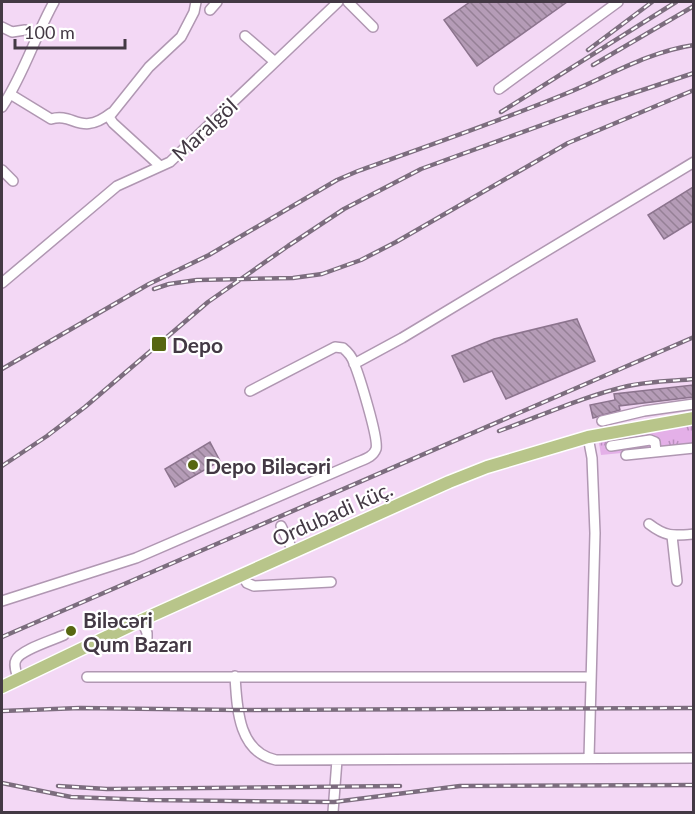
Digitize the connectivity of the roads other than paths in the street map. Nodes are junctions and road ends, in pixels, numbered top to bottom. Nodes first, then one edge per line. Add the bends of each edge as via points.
1 (54, 2) edge
2 (196, 2) edge
3 (217, 2) edge
4 (338, 2) edge
5 (348, 2) edge
6 (618, 2) edge
7 (210, 10) dead end
8 (2, 27) edge
9 (373, 27) dead end
10 (25, 30) dead end
11 (245, 36) dead end
12 (275, 62) junction
13 (500, 89) dead end
14 (10, 94) junction
15 (2, 107) edge
16 (111, 113) junction
17 (693, 162) edge
18 (159, 165) junction
19 (2, 170) edge
20 (13, 181) dead end
21 (2, 283) edge
22 (354, 364) junction
23 (250, 391) dead end
24 (693, 404) edge
25 (644, 411) junction
26 (693, 418) edge
27 (602, 421) dead end
28 (646, 426) junction
29 (588, 436) junction
30 (611, 446) dead end
31 (693, 448) edge
32 (656, 452) junction
33 (626, 455) dead end
34 (649, 524) dead end
35 (281, 526) dead end
36 (693, 534) edge
37 (672, 536) junction
38 (293, 551) junction
39 (242, 574) junction
40 (677, 581) dead end
41 (331, 582) dead end
42 (2, 601) edge
43 (142, 620) junction
44 (64, 635) dead end
45 (147, 644) dead end
46 (235, 676) junction
47 (87, 677) dead end
48 (590, 677) junction
49 (18, 679) junction
50 (2, 687) edge
51 (589, 758) junction
52 (693, 758) edge
53 (337, 760) junction
54 (333, 813) edge

1 - 14 street
2 - 16 street via 181,37 148,67
3 - 7 street
4 - 12 street, Maralgöl
5 - 9 street
6 - 13 street
8 - 10 street via 12,32
11 - 12 street
12 - 18 street, Maralgöl via 170,162
14 - 15 street
14 - 16 street via 51,119 58,117 82,125 100,122
16 - 18 street via 113,123
17 - 22 street
18 - 21 street, Maralgöl via 117,186
19 - 20 street
22 - 23 street via 343,348 335,348
22 - 42 street via 377,443 370,456 136,558
24 - 25 street
25 - 27 street
25 - 28 street
26 - 28 main road, Ordubadi küç.
28 - 29 main road, Ordubadi küç.
29 - 38 main road, Ordubadi küç. via 487,467
29 - 48 street via 595,533
30 - 32 street via 650,440 655,442
31 - 32 street
32 - 33 street
34 - 37 street
35 - 38 street
36 - 37 street
37 - 40 street
38 - 39 main road, Ordubadi küç.
39 - 41 street via 254,586
39 - 43 main road, Ordubadi küç.
43 - 45 street
43 - 49 main road, Ordubadi küç.
44 - 49 street via 21,653 15,664
46 - 47 street
46 - 48 street
46 - 53 street via 239,719 258,753 276,760
48 - 51 street
49 - 50 main road, Ordubadi küç.
51 - 52 street
51 - 53 street
53 - 54 street

